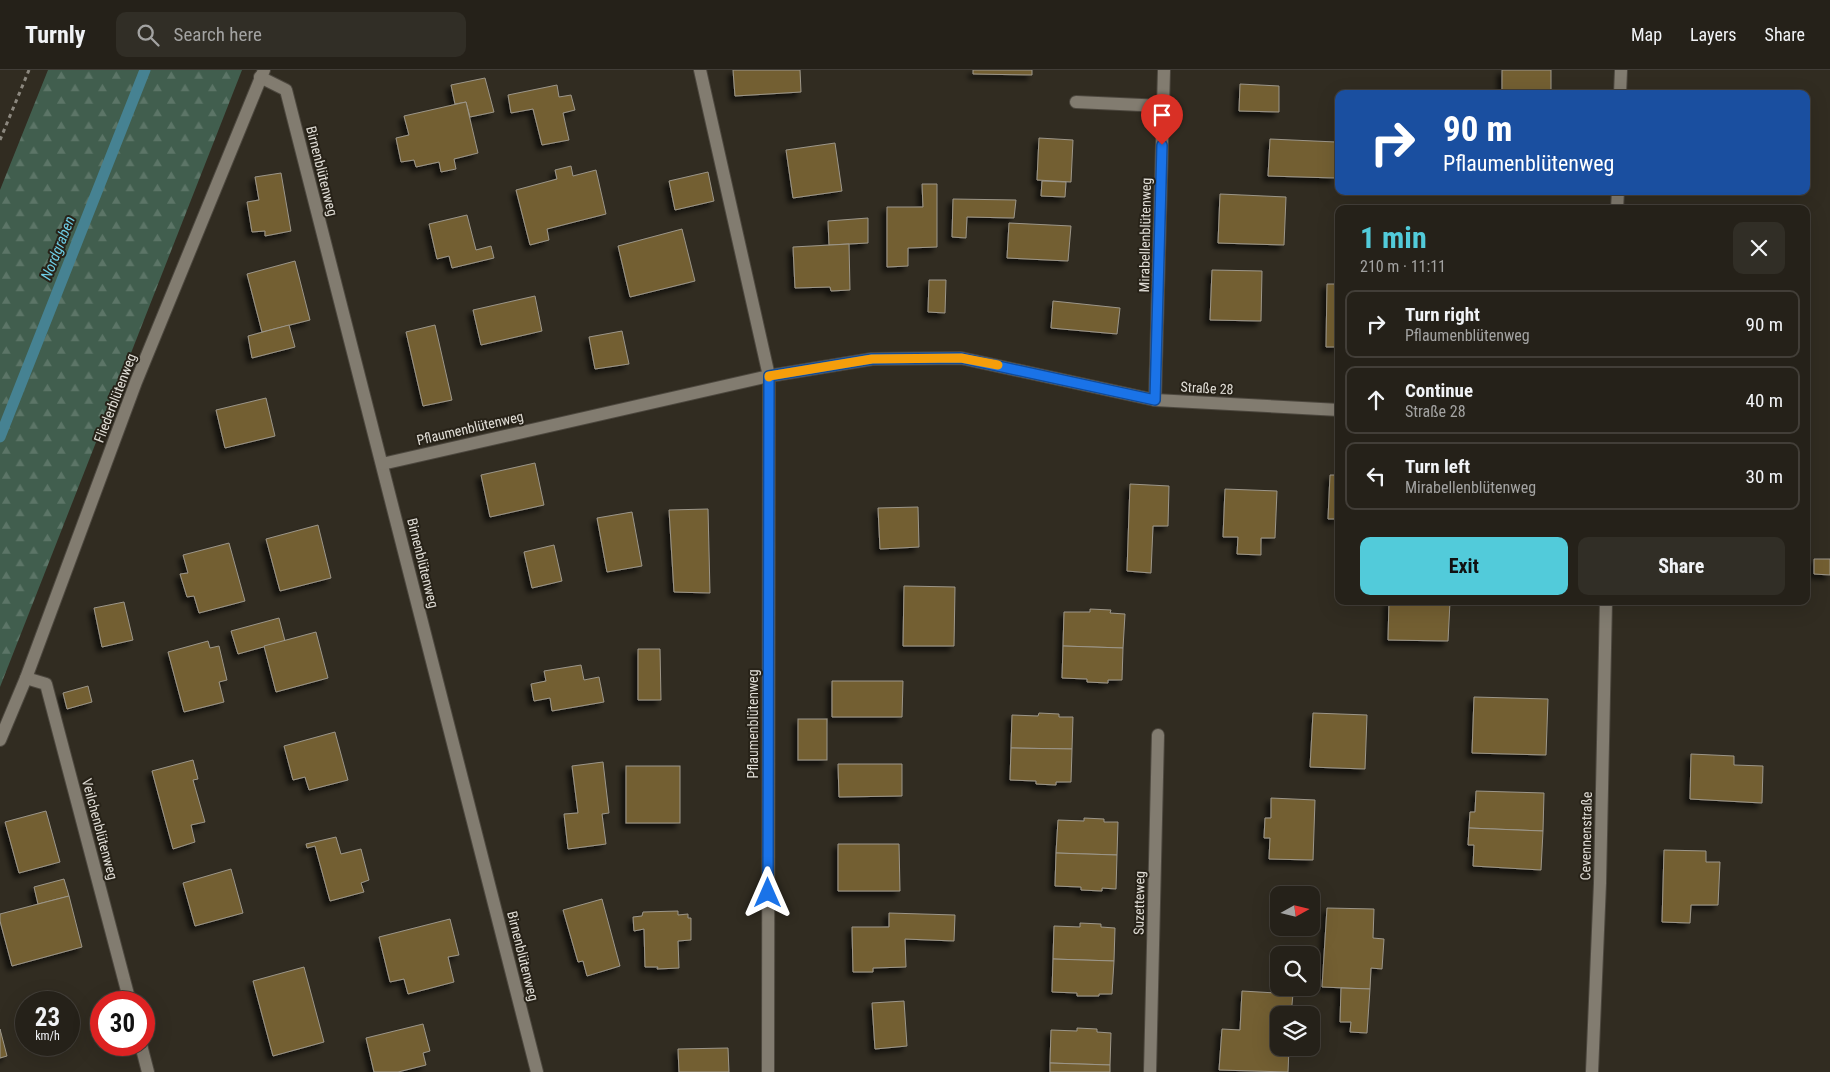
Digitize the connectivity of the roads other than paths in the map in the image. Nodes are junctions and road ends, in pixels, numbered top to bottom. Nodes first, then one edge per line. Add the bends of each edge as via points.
1 (700, 70) edge
2 (1164, 70) edge
3 (1621, 70) edge
4 (262, 74) edge
5 (1620, 90) edge
6 (1076, 102) dead end
7 (1163, 106) junction
8 (988, 363) joint
9 (769, 376) junction
10 (1155, 400) junction
11 (1335, 410) edge
12 (382, 464) junction
13 (1606, 605) edge
14 (26, 678) junction
15 (1158, 736) dead end
16 (0, 740) edge
17 (127, 991) edge
18 (144, 1056) edge
19 (148, 1072) edge
20 (537, 1072) edge
21 (768, 1072) edge
22 (1150, 1072) edge
23 (1592, 1072) edge

1 - 9 street, Pflaumenblütenweg
2 - 7 street, Mirabellenblütenweg
3 - 5 street
4 - 12 street, Birnenblütenweg via 286,90
4 - 14 street, Fliederblütenweg via 136,382
6 - 7 street
7 - 10 street, Mirabellenblütenweg
8 - 9 street, Pflaumenblütenweg via 954,358 872,359
8 - 10 street, Straße 28
9 - 12 street, Pflaumenblütenweg
9 - 21 street, Pflaumenblütenweg
10 - 11 street, Straße 28
12 - 20 street, Birnenblütenweg
13 - 23 street, Cevennenstraße
14 - 16 street, Fliederblütenweg
14 - 17 street, Veilchenblütenweg via 46,684
15 - 22 street, Suzetteweg
18 - 19 street

